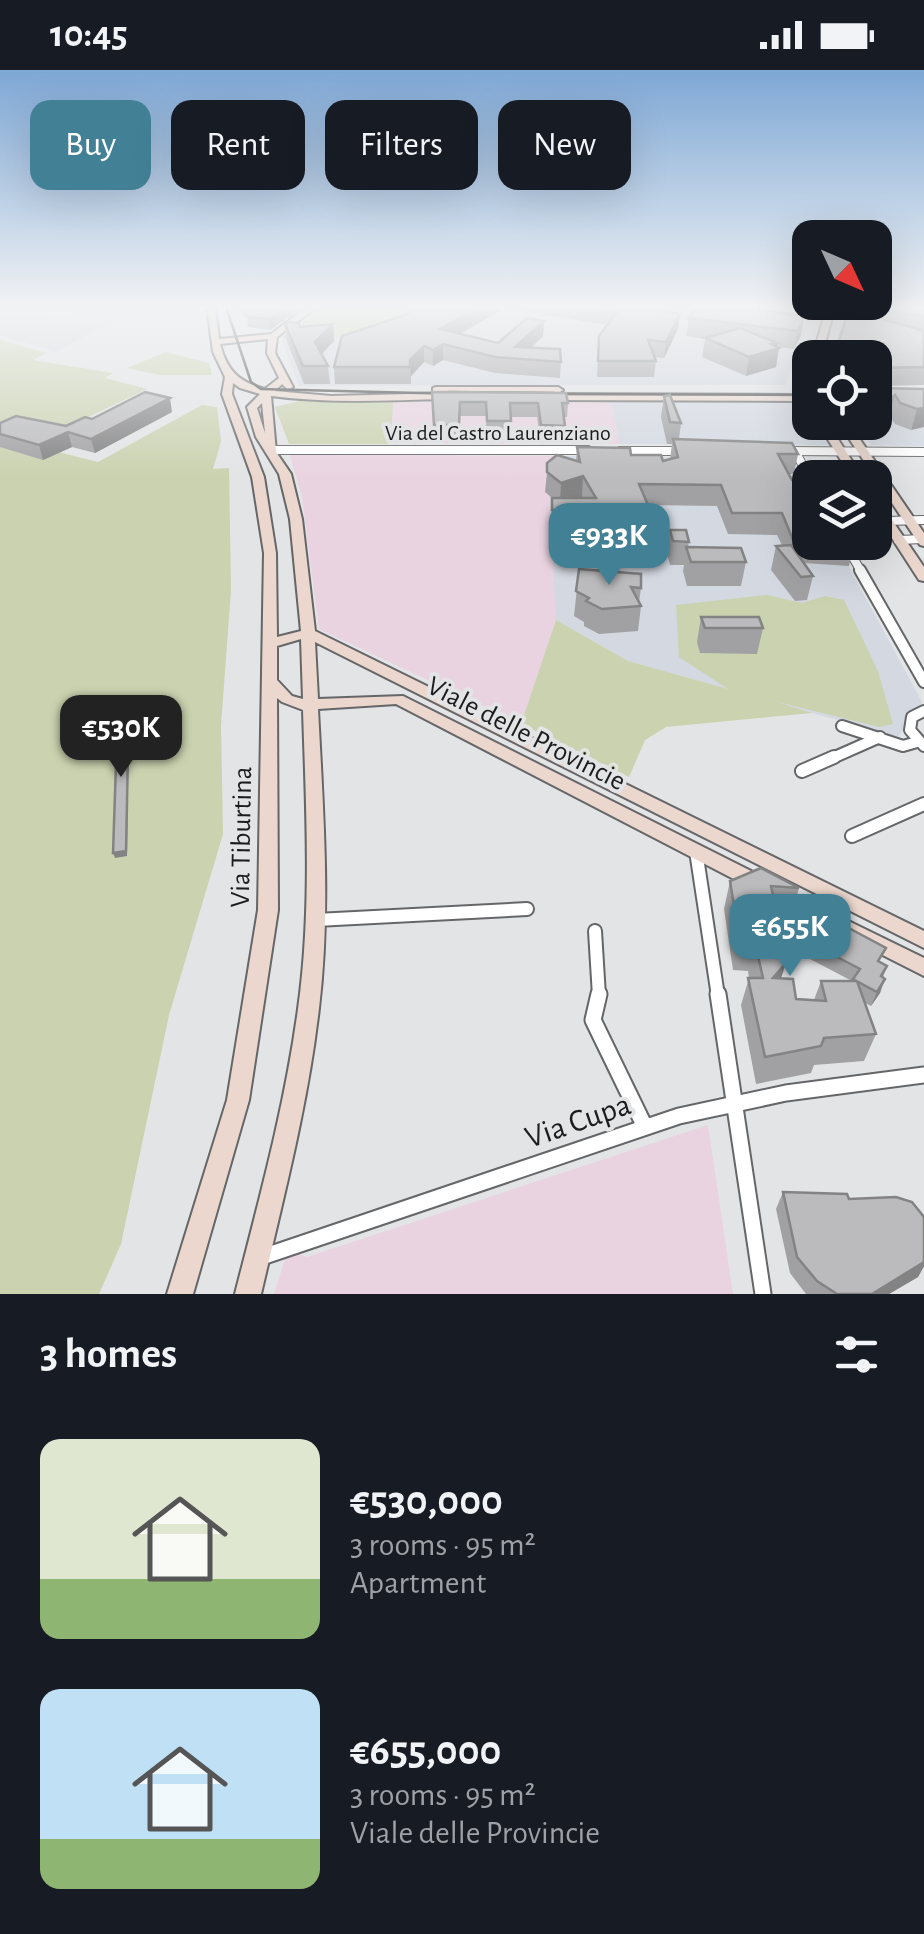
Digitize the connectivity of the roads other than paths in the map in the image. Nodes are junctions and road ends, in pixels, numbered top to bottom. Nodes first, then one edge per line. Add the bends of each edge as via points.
1 (223, 364) edge
2 (275, 364) edge
3 (229, 377) junction
4 (281, 380) junction
5 (792, 389) edge
6 (298, 392) junction
7 (266, 395) junction
8 (835, 440) edge
9 (857, 440) edge
10 (862, 447) junction
11 (272, 450) junction
12 (686, 451) edge
13 (777, 451) edge
14 (795, 452) junction
15 (844, 452) junction
16 (924, 452) edge
17 (799, 460) edge
18 (848, 460) edge
19 (892, 520) edge
20 (909, 520) junction
21 (924, 520) edge
22 (892, 530) edge
23 (898, 540) junction
24 (923, 540) edge
25 (854, 560) edge
26 (924, 577) edge
27 (308, 633) junction
28 (272, 644) junction
29 (924, 682) edge
30 (271, 684) junction
31 (416, 685) junction
32 (398, 699) junction
33 (310, 706) junction
34 (924, 712) edge
35 (842, 726) dead end
36 (880, 738) junction
37 (921, 744) edge
38 (802, 771) dead end
39 (644, 800) junction
40 (924, 804) edge
41 (628, 817) junction
42 (852, 836) dead end
43 (696, 851) junction
44 (527, 909) dead end
45 (316, 920) junction
46 (594, 931) dead end
47 (924, 940) edge
48 (924, 968) edge
49 (924, 1076) edge
50 (734, 1103) junction
51 (645, 1127) junction
52 (259, 1258) junction
53 (180, 1294) edge
54 (248, 1294) edge
55 (762, 1294) edge

1 - 3 main road, Via Tiburtina
2 - 4 main road
3 - 7 main road
3 - 28 main road, Via Tiburtina via 227,394 265,513
4 - 6 main road
4 - 7 main road
5 - 6 main road
6 - 7 main road
7 - 11 main road via 254,402 253,412
8 - 15 main road
9 - 10 main road
10 - 15 street
10 - 16 street
10 - 20 main road
11 - 12 street, Via del Castro Laurenziano
11 - 27 main road via 296,520
13 - 14 street
14 - 15 street
14 - 17 street
15 - 18 main road
19 - 20 street
20 - 21 street
20 - 24 main road
22 - 23 main road
23 - 24 street
23 - 26 main road
25 - 29 street
27 - 28 main road
27 - 31 main road, Viale delle Provincie
27 - 33 main road
28 - 30 main road, Via Tiburtina
30 - 33 main road via 287,699
30 - 53 main road, Via Tiburtina via 269,893 261,972 234,1117
31 - 32 street
31 - 39 main road, Viale delle Provincie
32 - 33 main road
32 - 41 main road, Viale delle Provincie
33 - 45 main road
34 - 37 street via 910,723
35 - 36 street
36 - 37 street
36 - 38 street
39 - 41 street, Viale delle Provincie
39 - 47 main road, Viale delle Provincie
40 - 42 street
41 - 43 main road, Viale delle Provincie
43 - 48 main road, Viale delle Provincie
43 - 50 street
44 - 45 street
45 - 52 main road via 290,1126
46 - 51 street via 599,1000 593,1020
49 - 50 street, Via Cupa
50 - 51 street, Via Cupa
50 - 55 street
51 - 52 street, Via Cupa
52 - 54 main road

